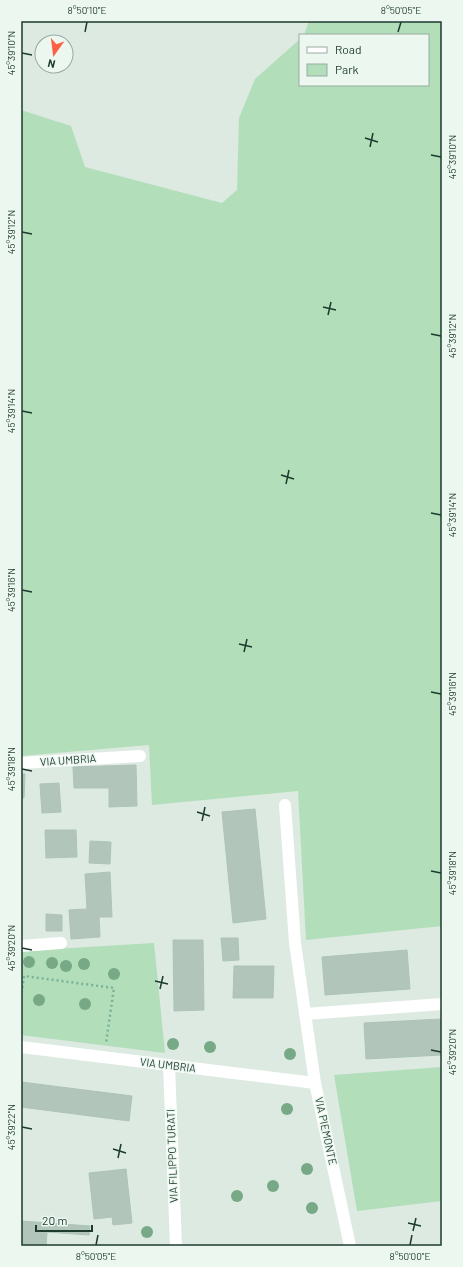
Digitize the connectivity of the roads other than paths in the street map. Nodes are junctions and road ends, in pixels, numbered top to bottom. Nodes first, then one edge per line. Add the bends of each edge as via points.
1 (140, 756) dead end
2 (21, 763) edge
3 (285, 805) dead end
4 (61, 943) dead end
5 (21, 946) edge
6 (442, 1004) edge
7 (306, 1014) junction
8 (21, 1047) edge
9 (169, 1065) junction
10 (315, 1083) junction
11 (176, 1246) edge
12 (350, 1246) edge

1 - 2 street, VIA UMBRIA
3 - 7 street, VIA PIEMONTE via 295,943
4 - 5 street
6 - 7 street
7 - 10 street, VIA PIEMONTE
8 - 9 street, VIA UMBRIA
9 - 10 street, VIA UMBRIA
9 - 11 street, VIA FILIPPO TURATI
10 - 12 street, VIA PIEMONTE

